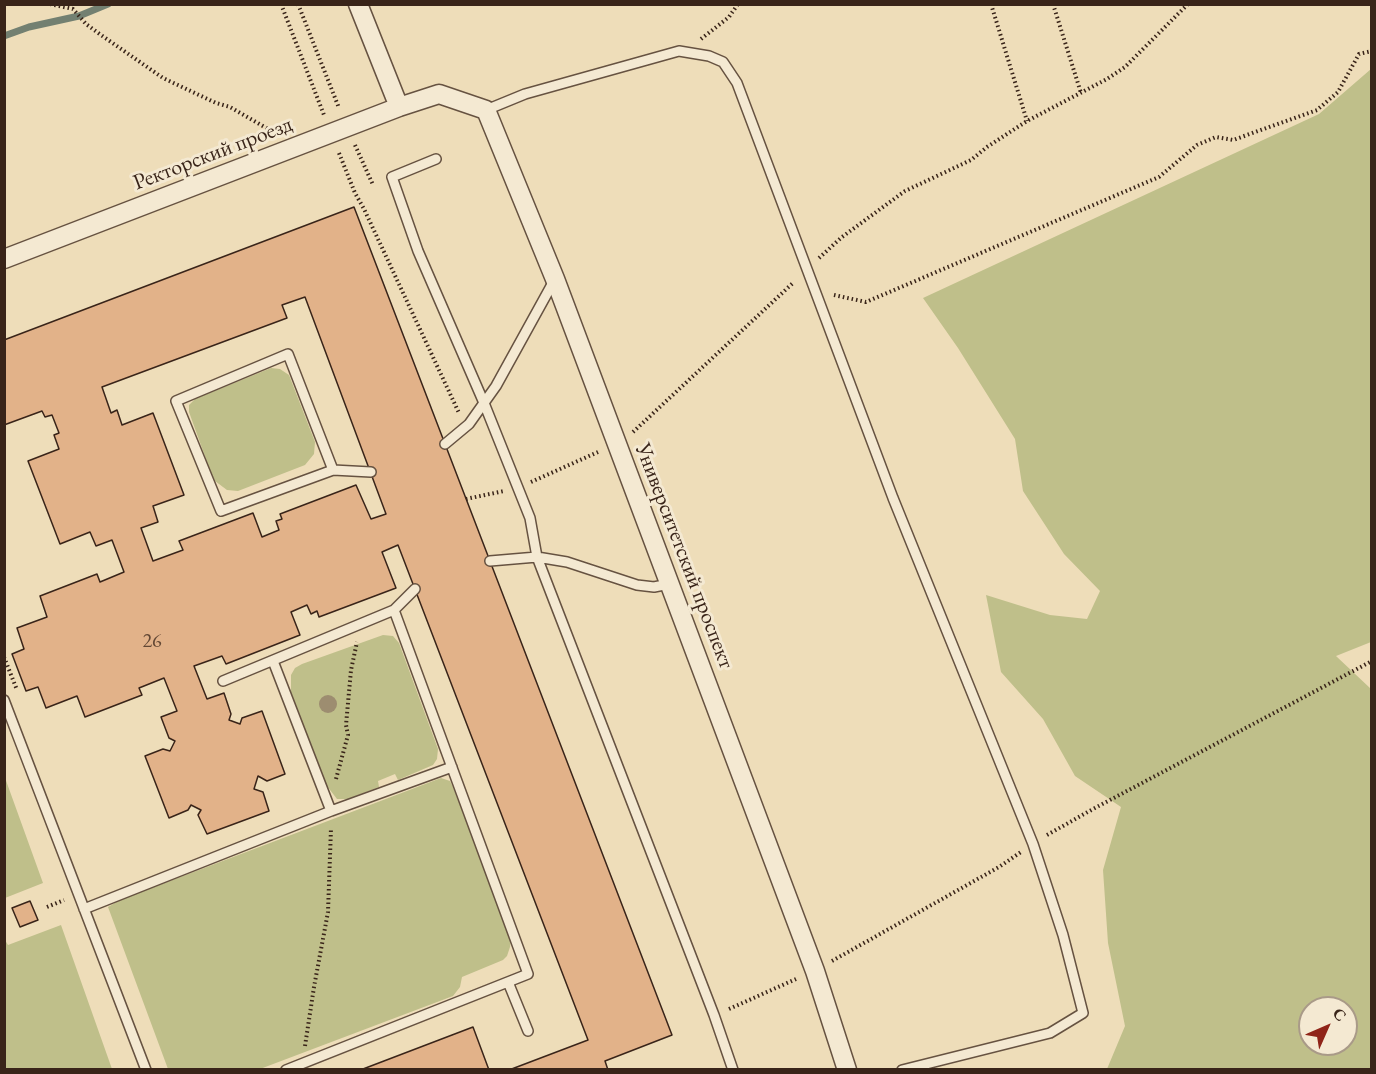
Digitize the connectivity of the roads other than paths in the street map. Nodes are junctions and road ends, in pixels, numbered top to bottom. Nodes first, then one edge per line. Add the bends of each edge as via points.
1 (358, 4) edge
2 (399, 107) junction
3 (486, 110) junction
4 (436, 159) dead end
5 (4, 259) edge
6 (555, 279) junction
7 (484, 403) junction
8 (445, 444) dead end
9 (333, 470) junction
10 (370, 472) dead end
11 (537, 557) junction
12 (490, 561) dead end
13 (669, 584) junction
14 (415, 589) dead end
15 (394, 610) junction
16 (273, 661) junction
17 (222, 681) dead end
18 (4, 700) edge
19 (452, 767) junction
20 (331, 811) junction
21 (84, 909) junction
22 (507, 982) junction
23 (528, 1031) dead end
24 (299, 1067) edge
25 (146, 1070) edge
26 (286, 1070) edge
27 (733, 1070) edge
28 (847, 1070) edge
29 (902, 1070) edge

1 - 2 street
2 - 3 street, Ректорский проезд via 439,94
2 - 5 street, Ректорский проезд
3 - 6 street, Университетский проспект
3 - 29 lane via 525,94 680,51 723,62 737,83 893,498 1033,844 1083,1013 1050,1033
4 - 7 lane via 392,177 418,251
6 - 7 lane
6 - 13 street, Университетский проспект
7 - 8 lane via 469,424
7 - 11 lane via 530,518
9 - 9 lane via 221,511 176,401 288,354
9 - 10 lane
11 - 12 lane
11 - 13 lane via 567,562 637,585
11 - 27 lane
13 - 28 street, Университетский проспект via 815,971
14 - 15 lane
15 - 16 lane
15 - 19 lane
16 - 17 lane
16 - 20 lane
18 - 21 lane
19 - 20 lane
19 - 22 lane via 528,974
20 - 21 lane
21 - 25 lane
22 - 23 lane
22 - 24 lane
24 - 26 lane

